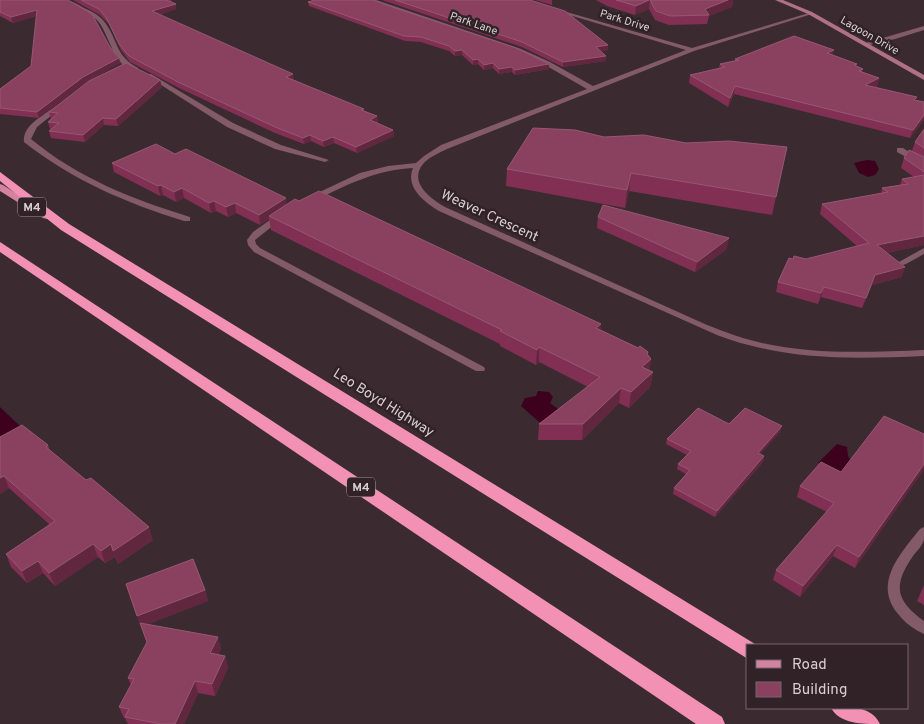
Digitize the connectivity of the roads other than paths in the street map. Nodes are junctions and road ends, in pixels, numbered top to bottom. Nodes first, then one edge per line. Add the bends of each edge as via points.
1 (65, 0) edge
2 (371, 0) edge
3 (778, 0) edge
4 (549, 8) edge
5 (810, 13) junction
6 (924, 28) edge
7 (865, 44) junction
8 (692, 50) junction
9 (127, 64) junction
10 (119, 68) edge
11 (924, 78) edge
12 (593, 89) junction
13 (69, 99) edge
14 (900, 150) dead end
15 (325, 160) dead end
16 (418, 165) junction
17 (924, 165) edge
18 (0, 175) edge
19 (0, 187) edge
20 (302, 204) edge
21 (286, 214) edge
22 (187, 219) dead end
23 (64, 227) junction
24 (3, 247) edge
25 (924, 251) edge
26 (903, 262) dead end
27 (923, 354) edge
28 (480, 369) dead end
29 (924, 532) edge
30 (924, 628) edge
31 (746, 649) edge
32 (844, 709) edge
33 (714, 724) edge
34 (869, 724) edge

1 - 9 street via 97,17 116,52
2 - 12 street, Park Lane via 518,49 544,60
3 - 5 street, Lagoon Drive
4 - 8 street, Park Drive
5 - 7 street, Lagoon Drive
5 - 8 street
6 - 7 street
7 - 11 street, Lagoon Drive
8 - 12 street
9 - 10 street
9 - 15 street via 230,125 278,147
12 - 16 street via 444,147
13 - 22 street via 31,129 27,140 83,179 151,208
14 - 17 street
16 - 20 street via 377,169
16 - 27 street, Weaver Crescent via 414,177 418,191 428,201 704,328 754,344 802,352
18 - 23 highway
19 - 23 main road, Leo Boyd Highway / M4
21 - 28 street via 256,234 252,245 257,250
23 - 31 highway, Leo Boyd Highway / M4
24 - 33 highway, M4
25 - 26 street
29 - 30 street via 901,562 893,580 892,595 901,608
32 - 34 highway

